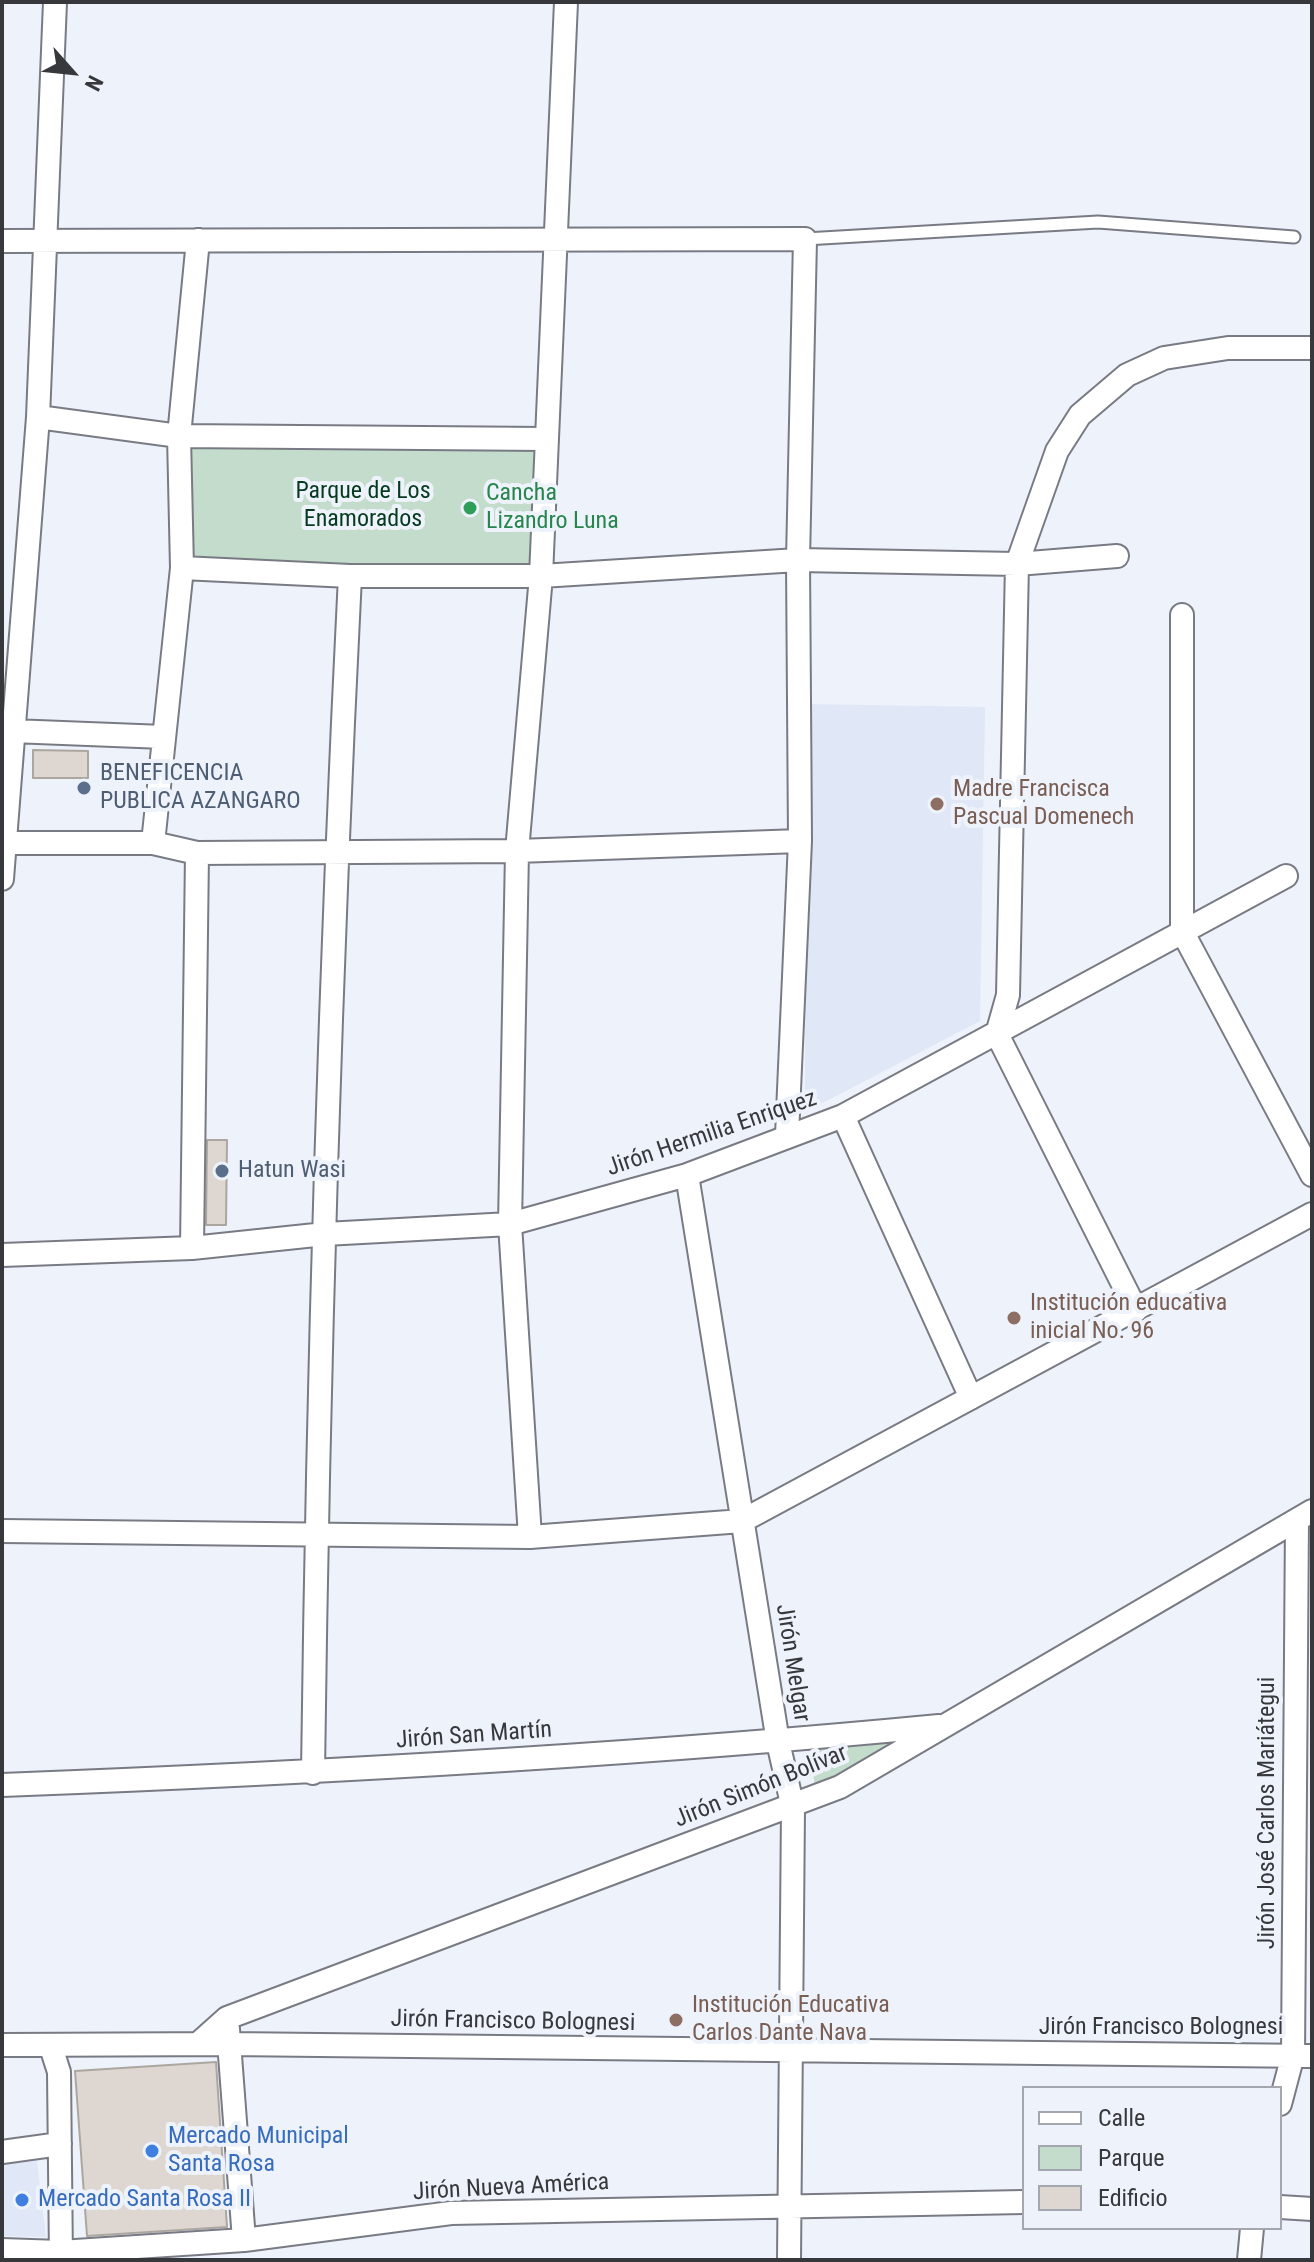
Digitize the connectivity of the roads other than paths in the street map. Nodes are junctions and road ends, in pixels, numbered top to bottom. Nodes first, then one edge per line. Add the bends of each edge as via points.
1 (55, 2) edge
2 (566, 2) edge
3 (1294, 237) dead end
4 (805, 239) junction
5 (198, 240) junction
6 (2, 241) edge
7 (45, 241) junction
8 (558, 241) junction
9 (1312, 348) edge
10 (38, 417) junction
11 (179, 436) junction
12 (545, 439) junction
13 (1117, 556) dead end
14 (798, 560) junction
15 (1017, 564) junction
16 (182, 568) junction
17 (350, 576) junction
18 (541, 576) junction
19 (1182, 615) dead end
20 (12, 731) junction
21 (164, 737) junction
22 (800, 841) junction
23 (4, 843) edge
24 (153, 843) junction
25 (336, 849) junction
26 (517, 851) junction
27 (197, 853) junction
28 (1286, 876) dead end
29 (2, 879) edge
30 (1182, 931) junction
31 (997, 1034) junction
32 (843, 1116) junction
33 (787, 1135) junction
34 (687, 1175) junction
35 (1312, 1175) edge
36 (1312, 1214) edge
37 (510, 1224) junction
38 (325, 1234) junction
39 (192, 1248) junction
40 (2, 1255) edge
41 (1136, 1310) junction
42 (971, 1398) junction
43 (1304, 1516) edge
44 (742, 1521) junction
45 (2, 1531) edge
46 (316, 1535) junction
47 (530, 1537) junction
48 (1304, 1713) edge
49 (948, 1725) junction
50 (778, 1742) junction
51 (313, 1773) junction
52 (2, 1785) edge
53 (793, 1808) junction
54 (227, 2018) junction
55 (199, 2043) junction
56 (229, 2044) junction
57 (2, 2045) edge
58 (51, 2047) junction
59 (792, 2052) junction
60 (1302, 2056) edge
61 (1282, 2100) edge
62 (60, 2144) junction
63 (2, 2152) edge
64 (1022, 2202) edge
65 (790, 2205) junction
66 (1282, 2207) edge
67 (1312, 2209) edge
68 (1252, 2230) edge
69 (244, 2240) junction
70 (2, 2250) edge
71 (61, 2256) edge
72 (789, 2260) edge
73 (1249, 2260) edge

1 - 7 street
2 - 8 street
3 - 4 lane via 1098,222
4 - 8 street
4 - 14 street
5 - 7 street
5 - 8 street
5 - 11 street
6 - 7 street
7 - 10 street
8 - 12 street
9 - 15 street via 1228,348 1164,358 1127,375 1080,415 1057,451
10 - 11 street
10 - 20 street
11 - 12 street
11 - 16 street
12 - 18 street
13 - 15 street
14 - 15 street
14 - 18 street
14 - 22 street
15 - 31 street via 1008,995
16 - 17 street
16 - 21 street
17 - 18 street
17 - 25 street
18 - 26 street
19 - 30 street
20 - 21 street
20 - 23 street
21 - 24 street
22 - 26 street
22 - 33 street
23 - 24 street
23 - 29 street
24 - 27 street
25 - 26 street
25 - 27 street
25 - 38 street
26 - 37 street
27 - 39 street
28 - 30 street, Jirón Hermilia Enriquez
30 - 31 street, Jirón Hermilia Enriquez
30 - 35 street
31 - 32 street, Jirón Hermilia Enriquez
31 - 41 street
32 - 33 street, Jirón Hermilia Enriquez
32 - 42 street
33 - 34 street, Jirón Hermilia Enriquez
34 - 37 street, Jirón Hermilia Enriquez
34 - 44 street, Jirón Melgar
36 - 41 street
37 - 38 street, Jirón Hermilia Enriquez
37 - 47 street
38 - 39 street, Jirón Hermilia Enriquez
38 - 46 street
39 - 40 street, Jirón Hermilia Enriquez
41 - 42 street
42 - 44 street
43 - 48 street, Jirón José Carlos Mariátegui
43 - 49 street, Jirón Simón Bolívar
44 - 47 street
44 - 50 street, Jirón Melgar
45 - 46 street
46 - 47 street
46 - 51 street
48 - 60 street, Jirón José Carlos Mariátegui
49 - 50 street, Jirón San Martín
49 - 53 street, Jirón Simón Bolívar
50 - 51 street, Jirón San Martín
50 - 53 street, Jirón Melgar
51 - 52 street, Jirón San Martín
53 - 54 street, Jirón Simón Bolívar
53 - 59 street, Jirón Melgar
54 - 55 street, Jirón Simón Bolívar
54 - 56 street
55 - 56 street, Jirón Francisco Bolognesi
55 - 58 street, Jirón Francisco Bolognesi
56 - 59 street, Jirón Francisco Bolognesi
56 - 69 street
57 - 58 street, Jirón Francisco Bolognesi
58 - 62 street via 59,2072
59 - 60 street, Jirón Francisco Bolognesi
59 - 65 street, Jirón Melgar
60 - 61 street, Jirón José Carlos Mariátegui
62 - 63 street
62 - 71 street
64 - 65 street, Jirón Nueva América
65 - 69 street, Jirón Nueva América via 451,2213
65 - 72 street, Jirón Melgar
66 - 67 street
68 - 73 street
69 - 71 street, Jirón Nueva América
70 - 71 street, Jirón Nueva América

